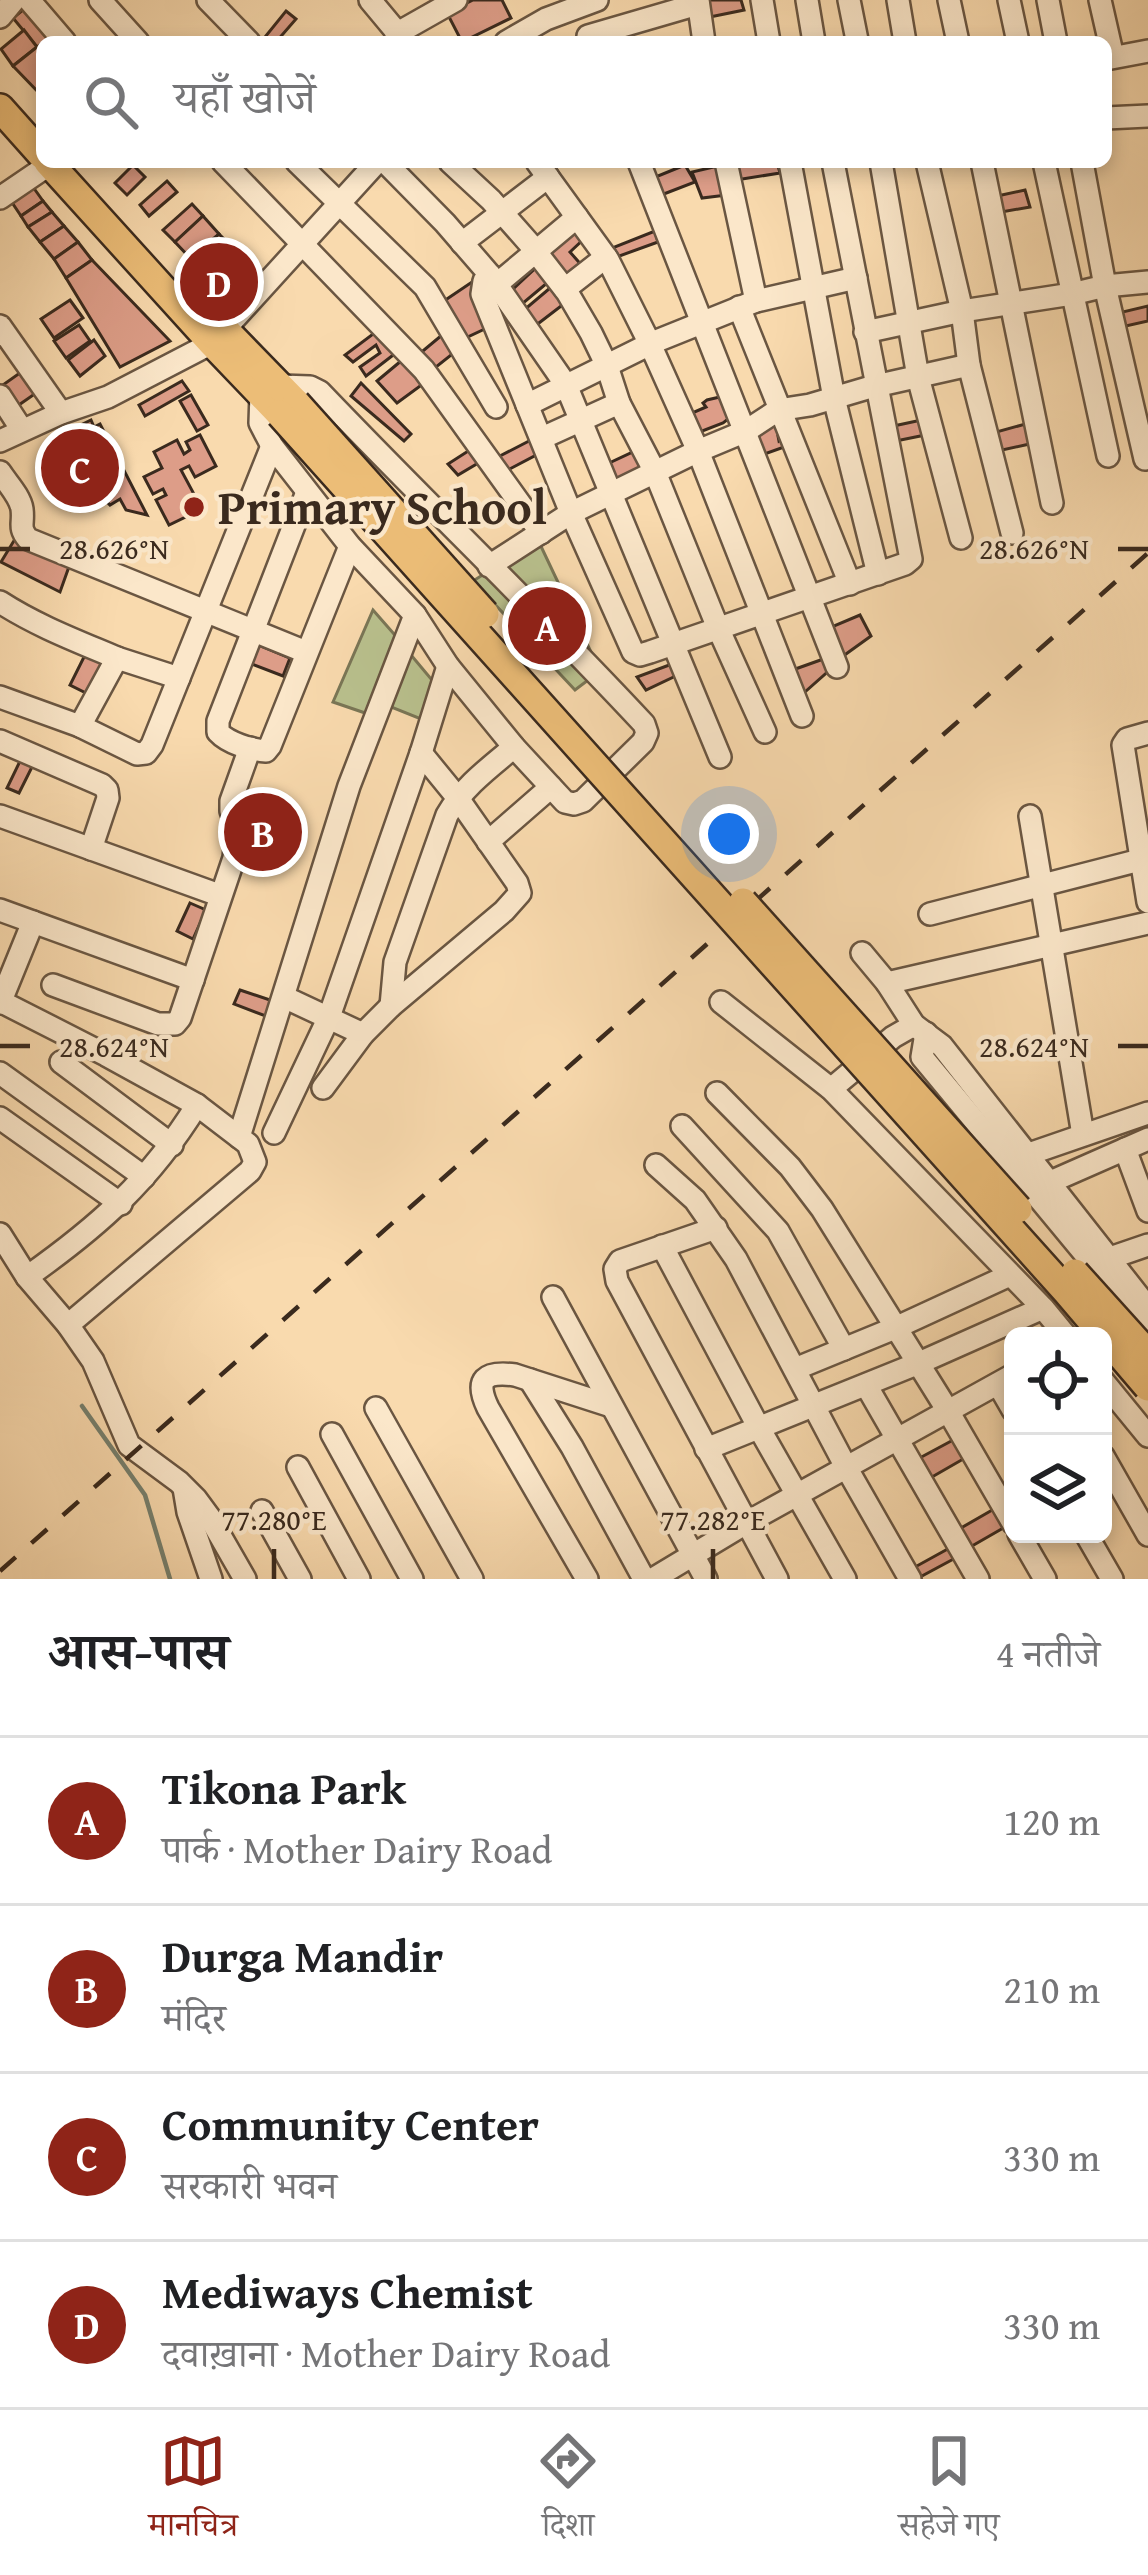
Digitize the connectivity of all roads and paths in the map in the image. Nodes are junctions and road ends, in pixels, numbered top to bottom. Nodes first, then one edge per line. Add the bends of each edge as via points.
1 (14, 0) edge
2 (29, 0) edge
3 (100, 0) edge
4 (352, 0) edge
5 (456, 0) edge
6 (762, 0) edge
7 (807, 0) edge
8 (849, 0) edge
9 (898, 0) edge
10 (949, 0) edge
11 (1009, 0) edge
12 (1048, 0) edge
13 (1100, 0) edge
14 (584, 1) edge
15 (698, 2) edge
16 (224, 5) edge
17 (374, 6) edge
18 (0, 17) edge
19 (60, 36) edge
20 (133, 36) edge
21 (245, 36) edge
22 (399, 36) edge
23 (404, 36) edge
24 (516, 36) edge
25 (589, 36) edge
26 (598, 36) edge
27 (703, 36) edge
28 (768, 36) edge
29 (813, 36) edge
30 (856, 36) edge
31 (904, 36) edge
32 (957, 36) edge
33 (1017, 36) edge
34 (1055, 36) edge
35 (1106, 36) edge
36 (1148, 51) edge
37 (1112, 58) edge
38 (0, 86) edge
39 (0, 108) edge
40 (1148, 116) edge
41 (1112, 118) edge
42 (36, 125) edge
43 (36, 144) edge
44 (43, 168) edge
45 (60, 168) edge
46 (229, 168) edge
47 (303, 168) edge
48 (375, 168) edge
49 (387, 168) edge
50 (456, 168) edge
51 (538, 168) edge
52 (541, 168) edge
53 (641, 168) edge
54 (727, 168) edge
55 (791, 168) edge
56 (834, 168) edge
57 (882, 168) edge
58 (928, 168) edge
59 (983, 168) edge
60 (1045, 168) edge
61 (1083, 168) edge
62 (0, 198) edge
63 (340, 204) junction
64 (502, 212) junction
65 (577, 217) junction
66 (462, 243) junction
67 (304, 244) junction
68 (535, 251) junction
69 (606, 257) junction
70 (856, 278) junction
71 (494, 280) junction
72 (1148, 282) edge
73 (1105, 286) junction
74 (813, 288) junction
75 (565, 289) junction
76 (1072, 295) junction
77 (747, 304) junction
78 (1010, 304) junction
79 (962, 311) junction
80 (703, 321) junction
81 (910, 322) junction
82 (0, 326) edge
83 (865, 332) junction
84 (218, 336) junction
85 (650, 344) junction
86 (606, 365) junction
87 (969, 365) junction
88 (918, 377) junction
89 (566, 385) junction
90 (876, 386) junction
91 (0, 397) edge
92 (834, 398) junction
93 (280, 399) junction
94 (620, 403) junction
95 (527, 405) junction
96 (496, 407) dead end
97 (778, 410) junction
98 (61, 413) junction
99 (581, 420) junction
100 (22, 430) junction
101 (746, 431) junction
102 (542, 438) junction
103 (0, 441) edge
104 (272, 446) junction
105 (698, 451) junction
106 (1108, 456) dead end
107 (1144, 459) dead end
108 (0, 472) edge
109 (655, 472) junction
110 (307, 493) junction
111 (612, 493) junction
112 (1052, 503) dead end
113 (571, 513) junction
114 (541, 533) junction
115 (1012, 533) dead end
116 (961, 538) dead end
117 (350, 546) junction
118 (489, 566) junction
119 (878, 574) junction
120 (850, 584) junction
121 (810, 598) junction
122 (0, 602) edge
123 (206, 610) junction
124 (762, 614) junction
125 (415, 615) junction
126 (718, 628) junction
127 (252, 630) junction
128 (674, 644) junction
129 (306, 652) junction
130 (117, 658) junction
131 (448, 666) junction
132 (837, 667) dead end
133 (178, 678) junction
134 (10, 700) edge
135 (802, 716) dead end
136 (80, 726) junction
137 (765, 732) dead end
138 (1148, 733) edge
139 (0, 737) edge
140 (514, 747) junction
141 (250, 748) junction
142 (421, 753) junction
143 (720, 757) dead end
144 (551, 787) junction
145 (458, 797) junction
146 (1030, 815) dead end
147 (0, 816) edge
148 (488, 842) junction
149 (91, 849) junction
150 (1144, 858) edge
151 (1041, 885) junction
152 (219, 895) junction
153 (1148, 902) edge
154 (0, 910) edge
155 (930, 914) dead end
156 (33, 922) junction
157 (1148, 922) edge
158 (1051, 945) junction
159 (862, 953) dead end
160 (193, 980) junction
161 (887, 983) junction
162 (53, 985) dead end
163 (284, 997) junction
164 (0, 1002) edge
165 (721, 1002) dead end
166 (391, 1006) junction
167 (329, 1017) junction
168 (920, 1029) junction
169 (363, 1034) junction
170 (61, 1061) dead end
171 (0, 1073) edge
172 (323, 1088) dead end
173 (831, 1089) junction
174 (717, 1093) dead end
175 (197, 1105) junction
176 (1148, 1113) edge
177 (0, 1118) edge
178 (682, 1126) dead end
179 (274, 1133) dead end
180 (1083, 1135) junction
181 (239, 1137) junction
182 (1148, 1139) edge
183 (172, 1145) junction
184 (1126, 1149) junction
185 (1026, 1155) junction
186 (656, 1166) dead end
187 (144, 1177) junction
188 (1048, 1183) junction
189 (121, 1204) junction
190 (1148, 1211) edge
191 (716, 1228) junction
192 (0, 1234) edge
193 (1148, 1245) edge
194 (662, 1246) junction
195 (1110, 1258) junction
196 (14, 1271) edge
197 (1010, 1275) junction
198 (553, 1297) dead end
199 (1144, 1297) edge
200 (1043, 1309) junction
201 (68, 1325) junction
202 (1058, 1327) edge
203 (895, 1328) junction
204 (1148, 1330) edge
205 (844, 1349) junction
206 (1148, 1354) edge
207 (919, 1364) junction
208 (795, 1370) junction
209 (530, 1380) junction
210 (1004, 1380) edge
211 (866, 1385) junction
212 (1148, 1387) edge
213 (1112, 1392) edge
214 (611, 1406) junction
215 (814, 1406) junction
216 (376, 1408) dead end
217 (948, 1412) junction
218 (759, 1428) junction
219 (332, 1434) dead end
220 (1148, 1436) edge
221 (897, 1439) junction
222 (706, 1448) junction
223 (298, 1467) dead end
224 (846, 1467) junction
225 (1112, 1472) edge
226 (184, 1487) junction
227 (796, 1496) junction
228 (1004, 1508) edge
229 (262, 1511) dead end
230 (746, 1523) junction
231 (1148, 1534) edge
232 (1024, 1543) edge
233 (1090, 1543) edge
234 (692, 1556) junction
235 (212, 1579) edge
236 (245, 1579) edge
237 (300, 1579) edge
238 (359, 1579) edge
239 (412, 1579) edge
240 (472, 1579) edge
241 (587, 1579) edge
242 (648, 1579) edge
243 (706, 1579) edge
244 (777, 1579) edge
245 (845, 1579) edge
246 (910, 1579) edge
247 (978, 1579) edge
248 (1045, 1579) edge
249 (1112, 1579) edge

1 - 18 street
2 - 19 street
3 - 20 street
4 - 17 street
5 - 23 street
6 - 28 street
7 - 29 street
8 - 30 street
9 - 31 street
10 - 32 street
11 - 33 street
12 - 34 street
13 - 35 street
14 - 24 street
14 - 25 street
15 - 26 street
15 - 27 street
16 - 21 street
17 - 22 street
36 - 37 street
38 - 42 main road
39 - 43 main road
40 - 41 street
44 - 62 street
45 - 84 main road
46 - 67 street
47 - 63 street
48 - 63 street
49 - 66 street
50 - 64 street
51 - 64 street
52 - 65 street
53 - 80 street
54 - 77 street
55 - 74 street
56 - 70 street
57 - 81 street
58 - 79 street
59 - 78 street
60 - 76 street
61 - 73 street
63 - 67 street
63 - 96 street via 425,286
64 - 66 street
64 - 68 street
65 - 68 street
65 - 69 street
66 - 71 street
67 - 84 street
67 - 114 street via 424,370
68 - 71 street
68 - 75 street
69 - 75 street
69 - 85 street
70 - 74 street
70 - 83 street
71 - 89 street
71 - 95 street via 484,281 482,295
72 - 73 street
73 - 76 street
73 - 107 street
74 - 77 street
74 - 92 street
75 - 86 street
76 - 78 street
76 - 106 street
77 - 80 street
77 - 97 street
78 - 79 street
78 - 112 street
79 - 81 street
79 - 87 street
80 - 85 street
80 - 101 street
81 - 83 street
81 - 88 street
82 - 98 street
83 - 90 street
84 - 93 main road
84 - 98 street via 108,397
85 - 86 street
85 - 105 street
86 - 89 street
86 - 94 street
87 - 88 street
87 - 115 street
88 - 90 street
88 - 116 street
89 - 95 street
89 - 99 street
90 - 92 street
90 - 119 street via 912,552 905,564
91 - 100 street
92 - 97 street
92 - 119 street
93 - 104 street via 260,423
93 - 118 street via 310,387 320,392
93 - 206 main road, bridge
93 - 212 main road, bridge
94 - 99 street
94 - 109 street
95 - 102 street
97 - 101 street
97 - 120 street
98 - 100 street
99 - 102 street
99 - 111 street
100 - 103 street
101 - 105 street
101 - 121 street
102 - 113 street
104 - 110 street
104 - 123 street
105 - 109 street
105 - 124 street
108 - 123 street via 22,508 28,539
109 - 111 street
109 - 126 street
110 - 117 street
110 - 127 street
111 - 113 street
111 - 128 street
113 - 114 street
113 - 128 street via 633,652
114 - 118 street
117 - 125 street
117 - 129 street
118 - 144 street via 647,734 583,801 565,802
119 - 120 street
120 - 121 street
121 - 124 street
121 - 132 street
122 - 130 street
123 - 127 street
123 - 133 street
124 - 126 street
124 - 135 street
125 - 131 street
125 - 163 street via 349,786
126 - 128 street
126 - 137 street
127 - 129 street
127 - 141 street via 218,721 224,738
128 - 143 street
129 - 141 street via 270,746
130 - 133 street
130 - 136 street
131 - 140 street
131 - 142 street
133 - 136 street via 146,753
134 - 136 street
134 - 139 street
138 - 150 street via 1123,745
139 - 149 street via 107,790
140 - 144 street
140 - 145 street
141 - 152 street via 231,801 237,837
142 - 145 street
142 - 167 street
144 - 148 street
145 - 148 street
145 - 166 street via 405,929
146 - 151 street
147 - 149 street
148 - 166 street via 517,883 517,899
149 - 152 street
150 - 151 street
150 - 153 street
151 - 155 street
151 - 158 street
152 - 160 street
154 - 156 street
156 - 160 street
156 - 164 street
157 - 158 street
158 - 161 street
158 - 180 street
159 - 161 street
160 - 162 street via 180,1018 167,1026
161 - 168 street
163 - 167 street
163 - 181 street
164 - 175 street
165 - 173 street
166 - 169 street
167 - 169 street
167 - 179 street
168 - 173 street via 893,1037
168 - 185 street
168 - 204 street via 922,1057
169 - 172 street
170 - 183 street
171 - 187 street
173 - 197 street
174 - 203 street via 822,1208
175 - 181 street
175 - 183 street
176 - 180 street
177 - 189 street
178 - 205 street via 778,1232
180 - 185 street
181 - 201 street via 254,1153 250,1171
182 - 184 street
183 - 187 street
184 - 188 street
184 - 190 street
185 - 188 street
186 - 191 street
187 - 189 street
188 - 195 street
189 - 196 street via 79,1240
191 - 194 street
191 - 208 street
192 - 196 street
193 - 195 street
194 - 218 street
194 - 222 street via 620,1261 617,1281
195 - 199 street
196 - 201 street
197 - 200 street
197 - 203 street
198 - 214 street
200 - 202 street
200 - 207 street
201 - 226 street via 129,1445
203 - 205 street
203 - 207 street
205 - 208 street
207 - 211 street
207 - 217 street
208 - 215 street
209 - 214 street
209 - 241 street via 498,1373 481,1394
209 - 242 street
210 - 217 street
211 - 215 street
211 - 221 street
213 - 220 street
214 - 234 street
215 - 218 street
215 - 224 street
216 - 240 street
217 - 221 street
217 - 228 street
218 - 222 street
218 - 227 street
219 - 239 street
221 - 224 street
221 - 247 street
222 - 230 street
223 - 238 street
224 - 227 street
224 - 246 street
225 - 231 street
226 - 235 street
226 - 236 street
227 - 230 street
227 - 245 street
229 - 237 street
230 - 234 street
230 - 244 street
232 - 248 street
233 - 249 street
234 - 242 street
234 - 243 street

